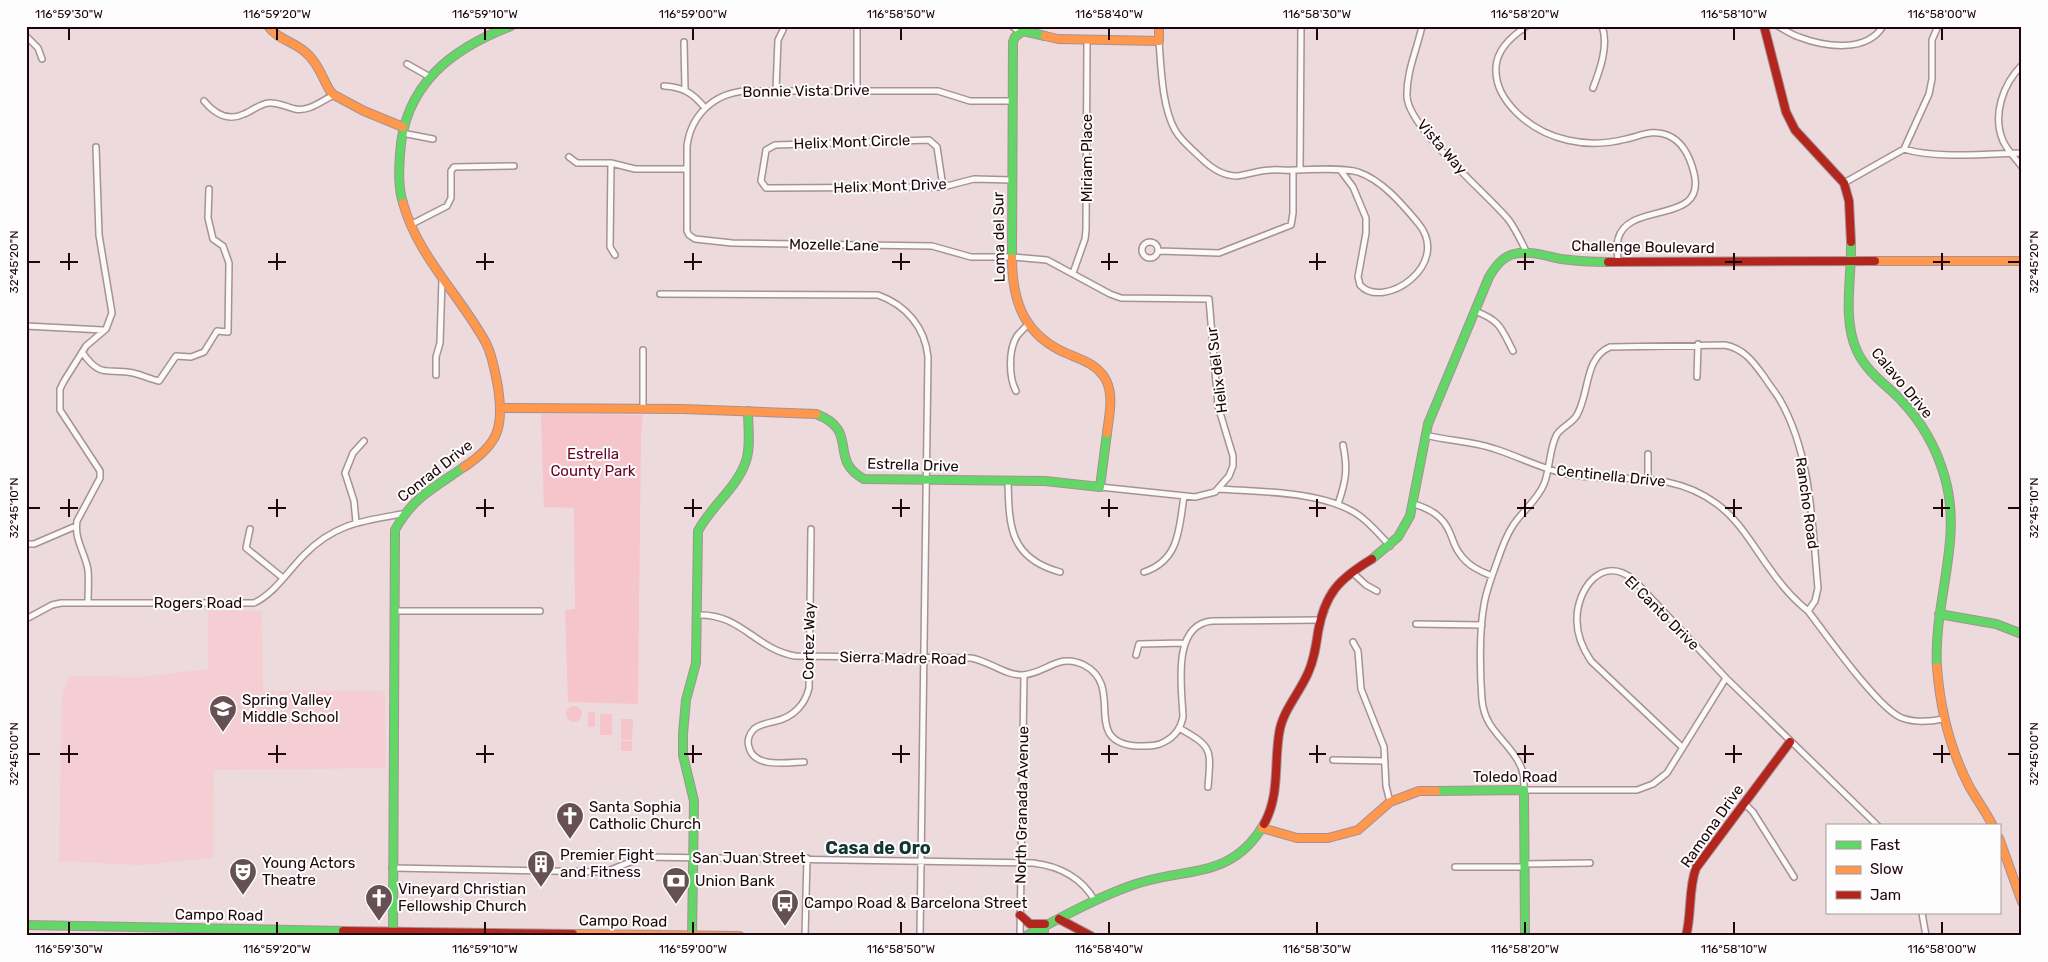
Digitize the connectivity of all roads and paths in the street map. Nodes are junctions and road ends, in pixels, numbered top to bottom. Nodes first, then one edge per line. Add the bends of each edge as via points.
1 (268, 26) edge
2 (511, 26) edge
3 (857, 26) edge
4 (1012, 26) edge
5 (1159, 26) edge
6 (1301, 26) edge
7 (1422, 26) edge
8 (1527, 26) edge
9 (1602, 26) edge
10 (1764, 26) edge
11 (1778, 26) edge
12 (1883, 26) edge
13 (1938, 26) edge
14 (783, 30) dead end
15 (1020, 32) junction
16 (26, 36) edge
17 (1087, 41) junction
18 (1160, 41) junction
19 (684, 42) dead end
20 (42, 59) dead end
21 (406, 64) dead end
22 (2022, 65) edge
23 (430, 78) junction
24 (664, 86) dead end
25 (1593, 88) dead end
26 (685, 89) junction
27 (776, 90) junction
28 (857, 91) junction
29 (334, 95) junction
30 (204, 101) dead end
31 (1012, 101) junction
32 (705, 108) junction
33 (403, 130) junction
34 (433, 139) dead end
35 (96, 147) dead end
36 (1904, 150) junction
37 (2011, 153) junction
38 (2022, 153) edge
39 (569, 156) dead end
40 (610, 163) junction
41 (514, 166) dead end
42 (2022, 167) edge
43 (687, 169) junction
44 (1292, 170) junction
45 (1300, 170) junction
46 (1340, 171) junction
47 (1012, 180) junction
48 (1844, 183) junction
49 (943, 187) junction
50 (766, 188) joint
51 (209, 189) dead end
52 (410, 225) junction
53 (689, 235) joint
54 (1159, 251) dead end
55 (1524, 252) junction
56 (615, 255) dead end
57 (1012, 257) junction
58 (1851, 261) junction
59 (2022, 261) edge
60 (1618, 262) junction
61 (1074, 273) junction
62 (442, 278) junction
63 (660, 294) dead end
64 (1209, 299) joint
65 (1475, 311) junction
66 (1028, 324) junction
67 (26, 326) edge
68 (103, 330) junction
69 (1698, 344) junction
70 (643, 350) dead end
71 (1513, 351) dead end
72 (82, 352) junction
73 (436, 375) dead end
74 (1696, 377) dead end
75 (1016, 392) dead end
76 (502, 408) junction
77 (643, 409) junction
78 (748, 411) junction
79 (1425, 435) junction
80 (364, 441) dead end
81 (1343, 445) dead end
82 (1648, 454) dead end
83 (1548, 469) junction
84 (1648, 478) junction
85 (1008, 480) junction
86 (927, 481) junction
87 (1100, 487) junction
88 (1219, 489) junction
89 (1184, 496) junction
90 (1338, 504) junction
91 (1414, 504) junction
92 (402, 514) junction
93 (356, 522) junction
94 (76, 526) junction
95 (250, 529) dead end
96 (811, 529) dead end
97 (26, 544) edge
98 (1390, 546) junction
99 (1060, 572) dead end
100 (1144, 572) dead end
101 (1352, 572) junction
102 (1492, 576) junction
103 (283, 578) junction
104 (1377, 591) dead end
105 (88, 602) junction
106 (394, 611) junction
107 (1808, 611) junction
108 (540, 612) dead end
109 (1939, 614) junction
110 (697, 615) junction
111 (26, 619) edge
112 (1320, 620) junction
113 (1416, 624) dead end
114 (1482, 625) junction
115 (2022, 634) edge
116 (1353, 642) dead end
117 (1184, 643) junction
118 (1136, 655) dead end
119 (808, 657) junction
120 (924, 658) junction
121 (1024, 675) junction
122 (1726, 678) junction
123 (1943, 719) junction
124 (1179, 728) junction
125 (1790, 742) junction
126 (1682, 747) junction
127 (1333, 760) dead end
128 (1385, 760) junction
129 (804, 762) dead end
130 (1208, 787) dead end
131 (1524, 790) junction
132 (1390, 802) junction
133 (1744, 803) junction
134 (1876, 824) edge
135 (1992, 824) edge
136 (1262, 828) junction
137 (2000, 840) edge
138 (693, 858) junction
139 (806, 858) junction
140 (921, 860) junction
141 (1021, 862) junction
142 (1590, 864) dead end
143 (1524, 866) junction
144 (392, 868) junction
145 (1456, 868) dead end
146 (1794, 877) dead end
147 (2020, 885) edge
148 (1095, 901) junction
149 (2022, 902) edge
150 (1922, 914) edge
151 (1020, 915) junction
152 (1059, 918) junction
153 (1047, 924) junction
154 (26, 925) edge
155 (392, 931) junction
156 (290, 933) edge
157 (311, 933) edge
158 (692, 935) edge
159 (740, 936) edge
160 (805, 936) edge
161 (920, 936) edge
162 (1020, 936) edge
163 (1026, 936) edge
164 (1043, 936) edge
165 (1091, 936) edge
166 (1525, 936) edge
167 (1686, 936) edge
168 (1926, 936) edge

1 - 29 street via 276,35 300,47 312,58
2 - 23 street, Conrad Drive via 468,45 448,58
3 - 28 street
4 - 15 street
5 - 18 street
6 - 45 street
7 - 55 street, Vista Way via 1408,78 1410,108 1442,151 1510,221
8 - 60 street via 1506,44 1496,63 1498,88 1522,117 1554,136 1581,143 1619,141 1652,132 1662,133 1682,145 1692,168 1694,186 1688,202 1633,220 1618,241
9 - 25 street via 1600,68
10 - 48 street via 1786,112 1795,130
11 - 12 street via 1797,37 1818,43 1845,44 1868,41 1878,35
13 - 36 street via 1932,40 1930,94
14 - 27 street via 778,40
15 - 17 street
15 - 31 street, Loma del Sur via 1013,42
16 - 20 street via 38,48
17 - 18 street
17 - 61 street, Miriam Place via 1086,230
18 - 44 street via 1166,105 1181,139 1209,166 1224,174 1238,176
19 - 26 street
21 - 23 street
22 - 37 street via 2008,83 2001,100 2001,134
23 - 33 street, Conrad Drive via 408,113
24 - 26 street
26 - 32 street
27 - 28 street, Bonnie Vista Drive
27 - 32 street, Bonnie Vista Drive via 733,92
28 - 31 street, Bonnie Vista Drive via 938,91 970,101
29 - 30 street via 308,108 295,109 269,103 235,116 217,114
29 - 33 street
31 - 47 street, Loma del Sur
32 - 43 street, Bonnie Vista Drive via 689,134
33 - 34 street
33 - 52 street, Conrad Drive via 397,165 399,191
35 - 68 street via 99,235 112,313
36 - 37 street via 1986,155
36 - 48 street
37 - 38 street
37 - 42 street
39 - 40 street via 577,163
40 - 43 street via 635,169
40 - 56 street via 610,247
41 - 52 street via 454,167 451,171 451,198 447,206
43 - 53 street, Bonnie Vista Drive
44 - 45 street
44 - 54 street via 1291,224 1219,253
45 - 46 street
46 - 46 street via 1353,187 1366,218 1358,277 1360,285 1368,290 1395,290 1405,284 1429,254 1423,229 1403,205 1371,178 1356,172
47 - 49 street, Helix Mont Drive via 970,180
47 - 57 street, Loma del Sur
48 - 58 street, Calavo Drive via 1849,201
49 - 50 street, Helix Mont Drive
49 - 50 street, Helix Mont Circle via 937,147 929,140 775,145 766,150 762,167 761,181
51 - 72 street via 208,218 213,239 223,246 229,263 228,332 217,331 204,352 176,356 159,381 132,373 104,372 91,365
52 - 62 street, Conrad Drive
53 - 57 street, Mozelle Lane via 750,244 932,246 971,257
55 - 60 street, Challenge Boulevard via 1570,260
55 - 65 street via 1506,257 1494,268
57 - 61 street, Mozelle Lane via 1047,260
57 - 66 street, Loma del Sur via 1015,297
58 - 59 street, Challenge Boulevard
58 - 60 street, Challenge Boulevard
58 - 109 street, Calavo Drive via 1850,323 1857,350 1874,375 1901,400 1919,423 1936,452 1948,491 1952,519 1951,553
61 - 64 street, Mozelle Lane via 1121,298
62 - 73 street
62 - 76 street, Conrad Drive via 488,347
63 - 86 street via 878,295 896,304 916,323 927,344
64 - 88 street, Helix del Sur via 1218,406 1234,456 1231,471
65 - 71 street via 1498,323
65 - 79 street
66 - 75 street via 1017,337 1012,353 1012,384
66 - 87 street, Loma del Sur via 1053,347 1091,363 1107,383 1111,400
67 - 68 street
68 - 72 street
69 - 74 street
69 - 83 street, Rancho Road via 1615,345 1602,351 1593,362 1576,417 1556,435
69 - 107 street, Rancho Road via 1730,346 1747,355 1780,401 1791,426 1808,490 1818,588
70 - 77 street
72 - 94 street via 60,389 60,410 97,465 100,478
76 - 77 street, Estrella Drive
76 - 92 street, Conrad Drive via 492,442 413,501
77 - 78 street, Estrella Drive
78 - 86 street, Estrella Drive via 823,416 834,421 839,428 846,465 857,476 868,480
78 - 110 street via 744,466 698,530
79 - 83 street, Centinella Drive via 1496,449
79 - 91 street
80 - 93 street via 353,453 345,473 354,501
81 - 90 street via 1347,471
82 - 84 street
83 - 84 street, Centinella Drive via 1576,475
83 - 102 street, Rancho Road via 1539,493 1512,526
84 - 107 street, Centinella Drive via 1686,487 1726,512 1793,598
85 - 86 street, Estrella Drive
85 - 87 street, Estrella Drive
85 - 99 street via 1009,520 1017,541 1031,560
86 - 120 street
87 - 89 street, Estrella Drive
88 - 89 street via 1206,495
88 - 90 street via 1311,497
89 - 100 street via 1178,540 1158,568
90 - 98 street via 1362,518
91 - 98 street via 1406,526
91 - 102 street via 1440,518 1468,564
92 - 93 street, Rogers Road
92 - 106 street, Conrad Drive via 394,535
93 - 103 street, Rogers Road via 335,530
94 - 97 street via 34,544
94 - 105 street via 88,571
95 - 103 street via 246,548
96 - 119 street, Cortez Way
98 - 101 street
101 - 104 street
101 - 112 street via 1340,581
102 - 114 street, Rancho Road
103 - 105 street, Rogers Road via 266,597 254,603
105 - 111 street, Rogers Road via 52,605
106 - 108 street
106 - 144 street, Conrad Drive
107 - 123 street via 1858,675 1896,715 1920,722
109 - 115 street via 1996,624
109 - 123 street, Calavo Drive via 1936,672
110 - 119 street, Sierra Madre Road via 729,620 771,649
110 - 138 street via 696,663 687,693 683,748 693,787
112 - 117 street via 1207,622 1194,627
112 - 136 street via 1311,666 1281,725 1276,790
113 - 114 street
114 - 131 street, Rancho Road via 1484,711 1492,730 1518,760 1524,774
116 - 128 street via 1358,651 1361,689 1384,747
117 - 118 street via 1139,644
117 - 124 street via 1183,717
119 - 120 street, Sierra Madre Road
119 - 129 street, Cortez Way via 807,698 788,717 756,727 748,740 752,754 761,761
120 - 121 street, Sierra Madre Road via 971,658
120 - 140 street
121 - 124 street via 1065,661 1090,669 1104,689 1107,729 1122,743 1157,745 1169,740
121 - 141 street, North Granada Avenue
122 - 125 street, El Canto Drive
122 - 126 street, Toledo Road
122 - 126 street, El Canto Drive via 1630,578 1609,571 1590,580 1580,599 1577,616 1584,650 1591,661
123 - 135 street, Calavo Drive via 1960,765
124 - 130 street via 1202,741 1208,750
125 - 133 street, Ramona Drive
125 - 134 street, El Canto Drive
126 - 131 street, Toledo Road via 1667,772 1658,781 1642,788 1626,791
127 - 128 street
128 - 132 street
131 - 132 street, Toledo Road via 1419,791
131 - 143 street
132 - 136 street, Toledo Road via 1363,826 1334,838 1297,838
133 - 146 street
133 - 167 street, Ramona Drive via 1692,877 1690,923
136 - 148 street via 1246,846 1219,866 1146,879
137 - 147 street
138 - 139 street, San Juan Street
138 - 144 street, San Juan Street via 643,857 605,872
138 - 158 street
139 - 140 street, San Juan Street
139 - 160 street
140 - 141 street, San Juan Street
140 - 161 street
141 - 148 street, San Juan Street via 1062,870 1081,883
141 - 151 street, North Granada Avenue
142 - 143 street
143 - 145 street
143 - 166 street
144 - 155 street, Conrad Drive
147 - 149 street
148 - 152 street
150 - 168 street
151 - 153 street via 1030,924
151 - 162 street, North Granada Avenue
152 - 153 street
152 - 165 street
153 - 163 street
153 - 164 street
154 - 156 street, Campo Road
155 - 157 street, Campo Road
155 - 158 street, Campo Road
156 - 157 street, Campo Road
158 - 159 street, Campo Road

